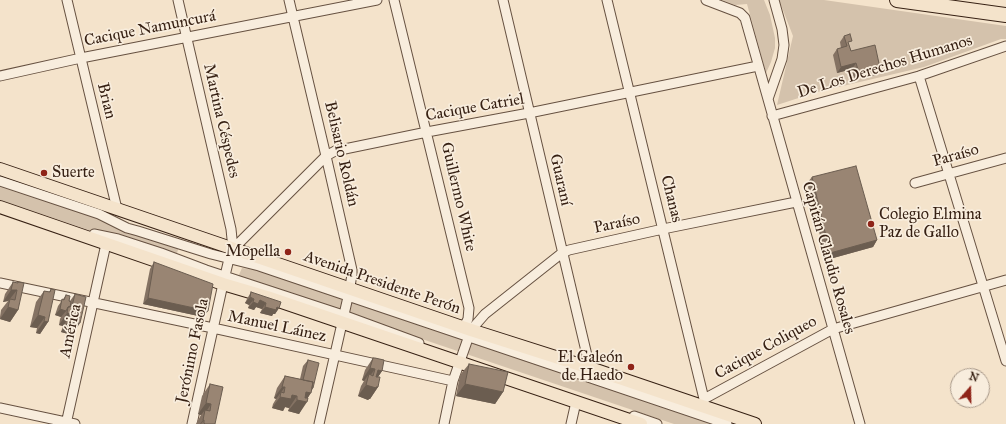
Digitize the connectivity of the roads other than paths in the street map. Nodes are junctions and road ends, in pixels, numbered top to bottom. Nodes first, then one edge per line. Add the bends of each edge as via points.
1 (67, 0) edge
2 (178, 0) edge
3 (289, 0) edge
4 (377, 0) edge
5 (394, 0) edge
6 (502, 0) edge
7 (607, 0) edge
8 (706, 0) edge
9 (774, 0) edge
10 (897, 0) edge
11 (1006, 15) edge
12 (292, 16) junction
13 (187, 38) junction
14 (1006, 46) edge
15 (81, 58) junction
16 (758, 66) junction
17 (0, 76) edge
18 (919, 76) junction
19 (630, 93) junction
20 (768, 99) junction
21 (529, 113) junction
22 (772, 116) junction
23 (427, 132) junction
24 (326, 156) junction
25 (1006, 158) edge
26 (0, 169) edge
27 (948, 174) junction
28 (0, 181) edge
29 (915, 183) dead end
30 (0, 201) edge
31 (796, 202) junction
32 (0, 207) edge
33 (117, 209) junction
34 (663, 229) junction
35 (106, 244) junction
36 (562, 253) junction
37 (231, 254) junction
38 (224, 280) junction
39 (1006, 280) edge
40 (0, 283) edge
41 (983, 286) junction
42 (349, 292) junction
43 (92, 303) junction
44 (469, 308) junction
45 (485, 314) junction
46 (342, 318) junction
47 (213, 328) junction
48 (833, 329) junction
49 (467, 331) junction
50 (334, 355) junction
51 (460, 359) junction
52 (1006, 361) edge
53 (590, 368) junction
54 (453, 382) junction
55 (576, 402) junction
56 (703, 402) junction
57 (0, 408) edge
58 (69, 423) edge
59 (192, 424) edge
60 (319, 424) edge
61 (444, 424) edge
62 (571, 424) edge
63 (641, 424) edge
64 (657, 424) edge
65 (727, 424) edge
66 (755, 424) edge
67 (860, 424) edge

1 - 15 street, Brian
2 - 13 street, Martina Céspedes
3 - 12 street, Belisario Roldán
4 - 12 street, Cacique Namuncurá
5 - 23 street, Guillermo White
6 - 21 street, Guaraní
7 - 19 street, Chanas
8 - 16 street, Capitán Claudio Rosales via 740,13 746,21
9 - 20 street via 783,49
10 - 11 highway
12 - 13 street, Cacique Namuncurá
12 - 24 street, Belisario Roldán
13 - 15 street, Cacique Namuncurá
13 - 37 street, Martina Céspedes via 230,229
14 - 18 street, De Los Derechos Humanos
15 - 17 street, Cacique Namuncurá
15 - 33 street, Brian
16 - 19 street, Cacique Catriel
16 - 20 street, Capitán Claudio Rosales
18 - 22 street, De Los Derechos Humanos
18 - 27 street
19 - 21 street, Cacique Catriel
19 - 34 street, Chanas
20 - 22 street, Capitán Claudio Rosales
21 - 23 street, Cacique Catriel
21 - 36 street, Guaraní
22 - 31 street, Capitán Claudio Rosales
23 - 24 street, Cacique Catriel via 335,151
23 - 44 street, Guillermo White
24 - 37 street, Cacique Catriel
24 - 42 street, Belisario Roldán via 352,270
25 - 27 street, Paraíso
26 - 33 main road, Avenida Presidente Perón
27 - 29 street, Paraíso
27 - 41 street
28 - 37 street via 99,214 138,232
30 - 38 street via 100,236 118,239
31 - 34 street, Paraíso
31 - 48 street, Capitán Claudio Rosales
32 - 35 main road
33 - 37 main road, Avenida Presidente Perón
34 - 36 street, Paraíso
34 - 56 street, Chanas
35 - 38 main road
35 - 43 street, América
36 - 45 street, Paraíso
36 - 53 street, Guaraní
37 - 38 street, Jerónimo Fasola
37 - 42 main road, Avenida Presidente Perón
38 - 46 main road via 267,296
38 - 47 street, Jerónimo Fasola
39 - 41 street, Cacique Coliqueo
40 - 43 street, Manuel Láinez
41 - 48 street, Cacique Coliqueo
41 - 52 street
42 - 46 street, Belisario Roldán
42 - 49 main road, Avenida Presidente Perón
43 - 47 street, Manuel Láinez
43 - 58 street, América
44 - 45 street via 477,314
44 - 49 street
45 - 49 street, Paraíso
46 - 50 street, Belisario Roldán
46 - 51 main road
47 - 50 street, Manuel Láinez
47 - 59 street, Jerónimo Fasola
48 - 56 street, Cacique Coliqueo
48 - 67 street, Capitán Claudio Rosales
49 - 51 street
49 - 53 main road, Avenida Presidente Perón
49 - 65 street
50 - 54 street, Manuel Láinez
50 - 60 street, Belisario Roldán
51 - 54 street
51 - 55 main road
51 - 64 street
53 - 56 main road, Avenida Presidente Perón
54 - 61 street
55 - 62 street
55 - 63 main road
56 - 66 main road, Avenida Presidente Perón
57 - 58 street

